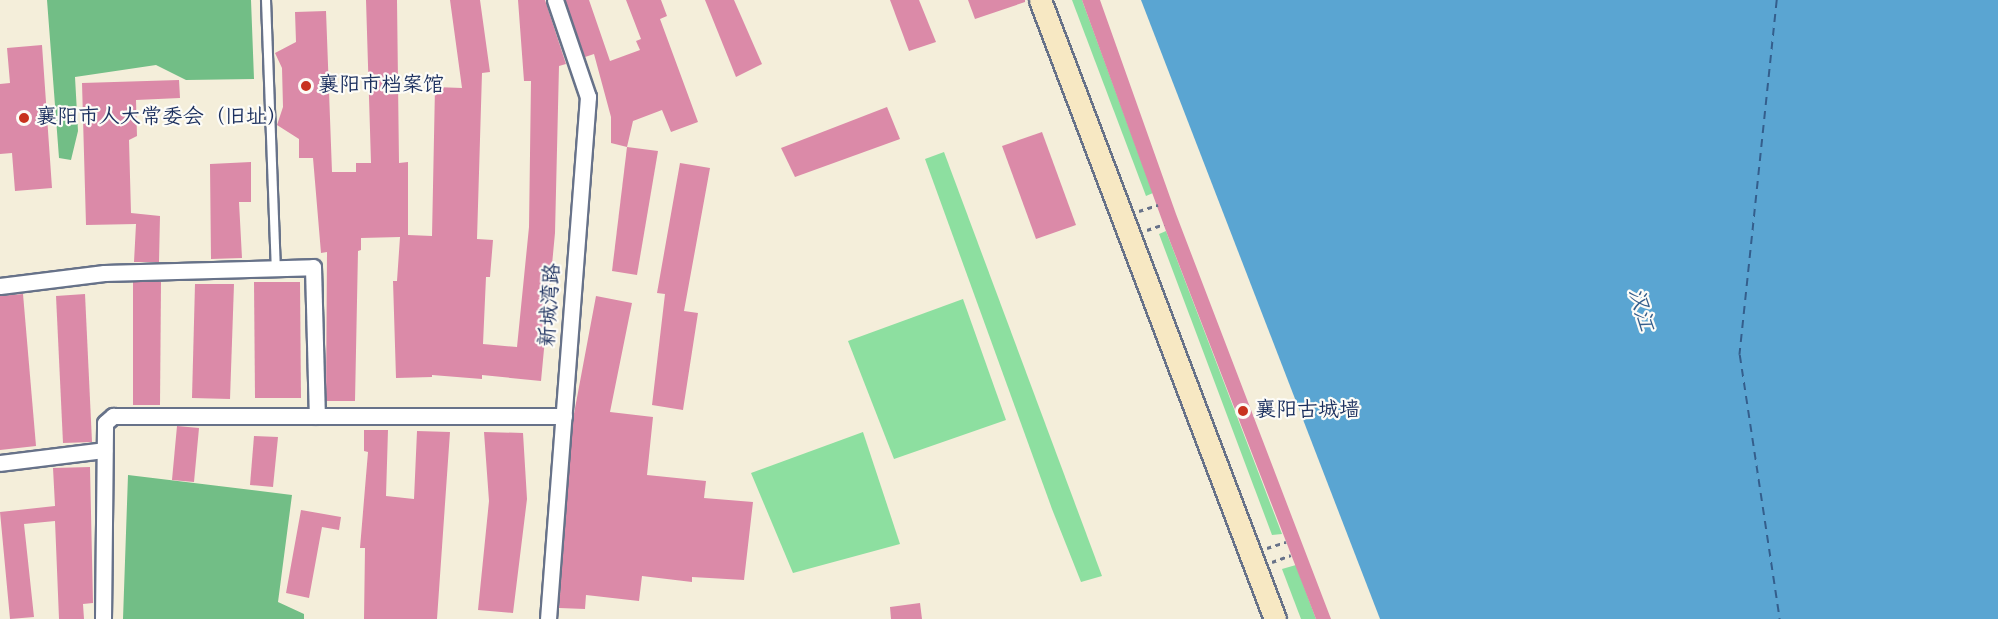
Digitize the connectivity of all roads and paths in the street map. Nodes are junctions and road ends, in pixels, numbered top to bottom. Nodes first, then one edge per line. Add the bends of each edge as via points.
1 (266, 0) edge
2 (555, 0) edge
3 (1040, 0) edge
4 (1158, 205) dead end
5 (1137, 211) dead end
6 (1164, 224) dead end
7 (1145, 231) dead end
8 (276, 268) junction
9 (0, 286) edge
10 (317, 416) junction
11 (564, 416) junction
12 (105, 450) junction
13 (0, 463) edge
14 (1286, 542) dead end
15 (1267, 548) dead end
16 (1291, 555) dead end
17 (1272, 562) dead end
18 (103, 619) edge
19 (548, 619) edge
20 (1275, 619) edge

1 - 8 lane
2 - 11 street, 新城湾路 via 588,97
3 - 20 street
4 - 5 path
6 - 7 path
8 - 9 street via 105,273
8 - 10 street via 313,267
10 - 11 street
10 - 12 street via 113,416 105,423
11 - 19 street, 新城湾路
12 - 13 street
12 - 18 street
14 - 15 path
16 - 17 path

